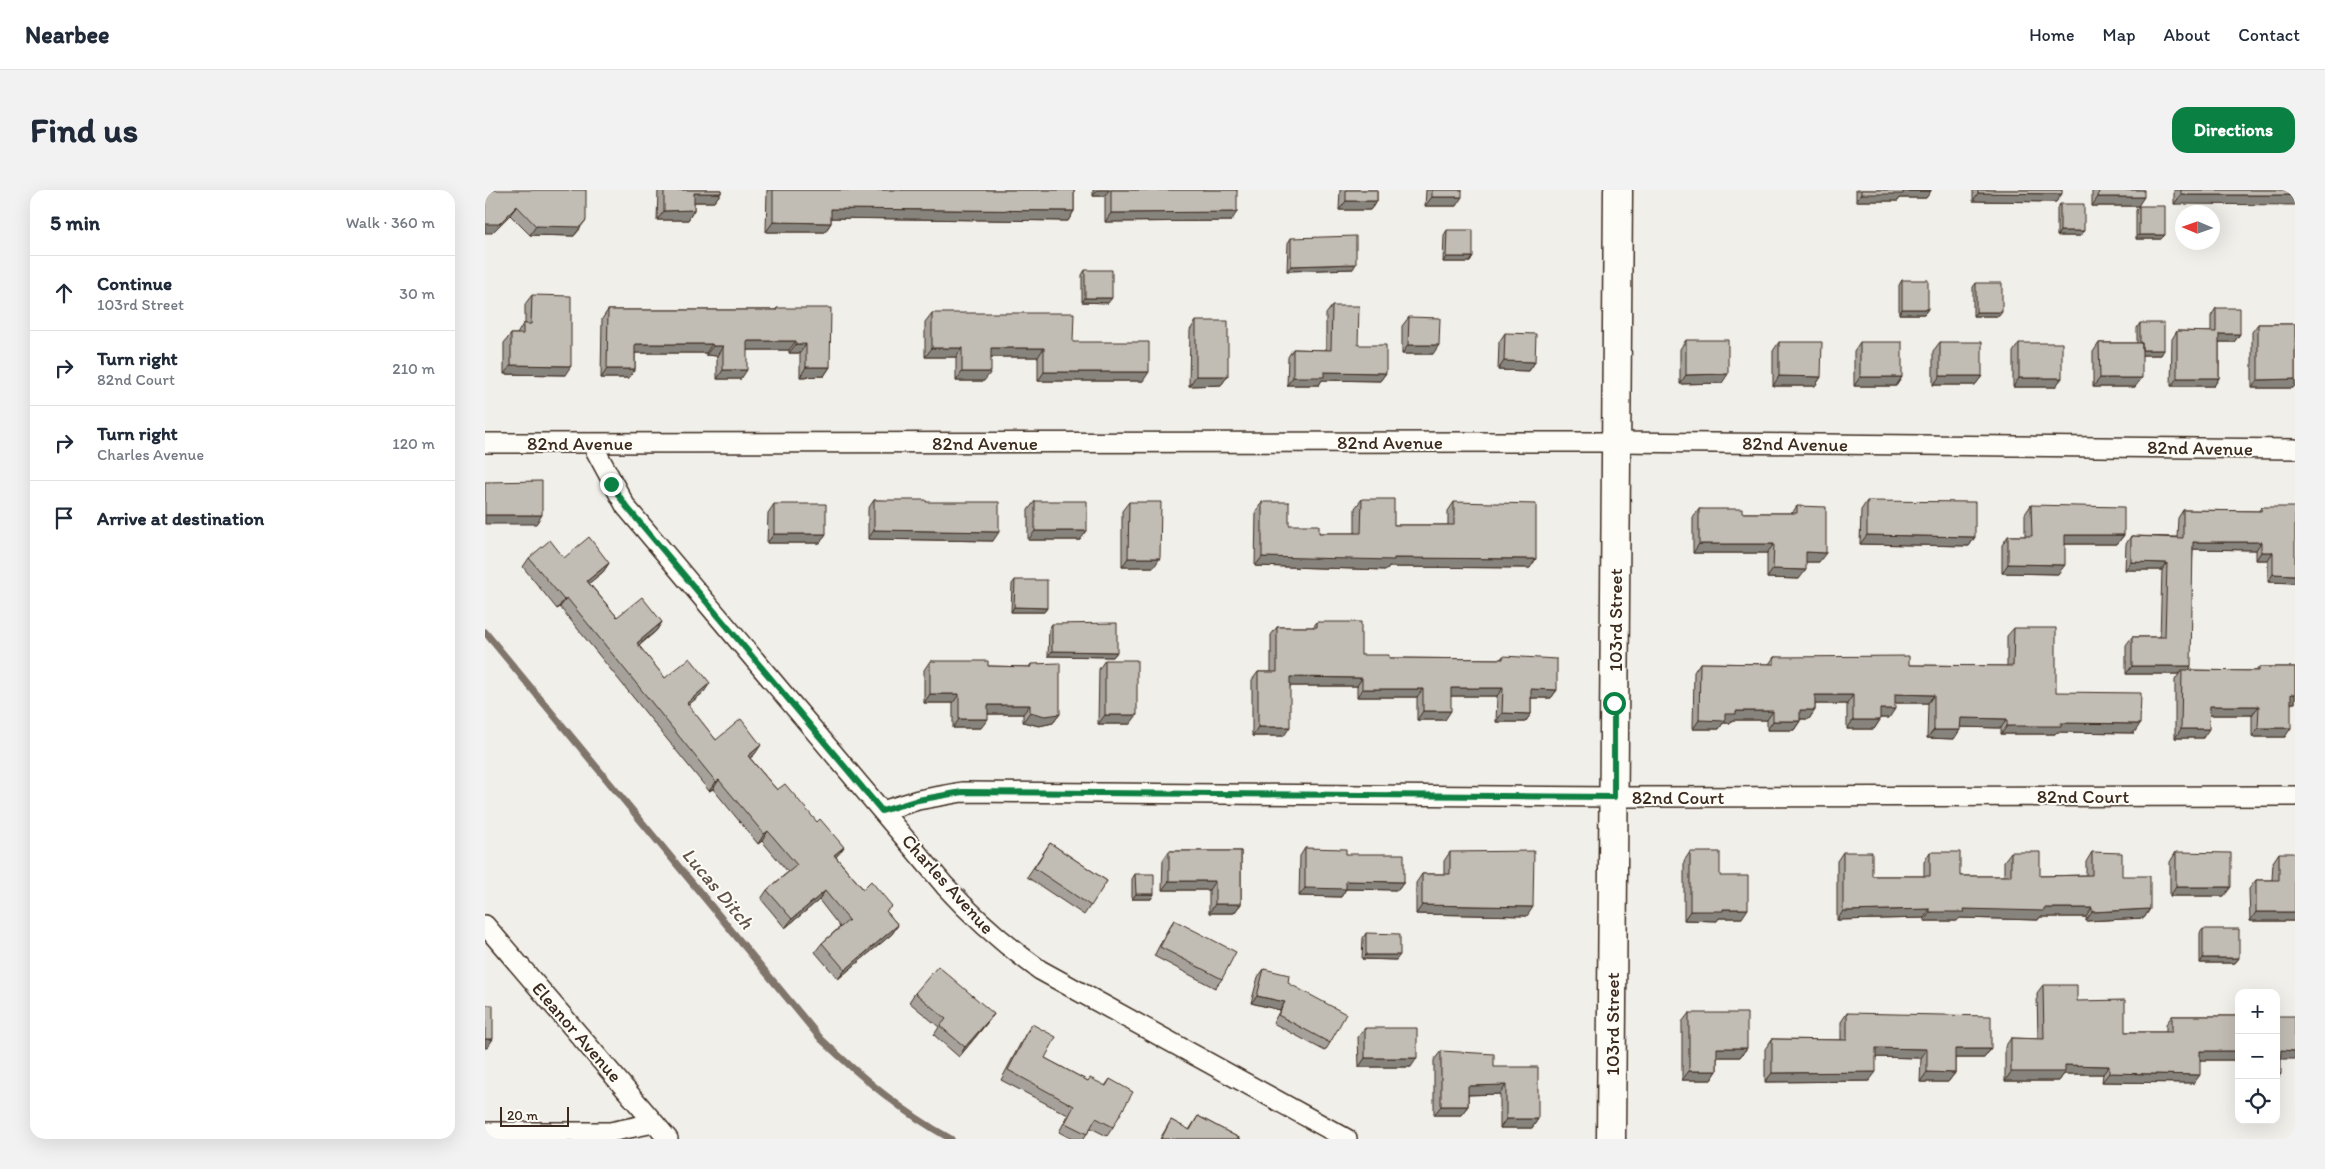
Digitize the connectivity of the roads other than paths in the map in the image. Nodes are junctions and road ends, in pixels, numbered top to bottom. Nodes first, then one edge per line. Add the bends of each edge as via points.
1 (1617, 190) edge
2 (485, 442) edge
3 (1616, 442) junction
4 (591, 444) junction
5 (2295, 449) edge
6 (2295, 796) edge
7 (1614, 797) junction
8 (882, 811) junction
9 (485, 925) edge
10 (654, 1123) junction
11 (485, 1132) edge
12 (668, 1139) edge
13 (1347, 1139) edge
14 (1611, 1139) edge

1 - 3 street, 103rd Street
2 - 4 street, 82nd Avenue
3 - 4 street, 82nd Avenue
3 - 5 street, 82nd Avenue
3 - 7 street, 103rd Street
4 - 8 street, Charles Avenue via 626,506
6 - 7 street, 82nd Court
7 - 8 street, 82nd Court via 962,792
7 - 14 street, 103rd Street
8 - 13 street, Charles Avenue via 973,917 1040,970
9 - 10 street, Eleanor Avenue
10 - 11 street via 609,1132
10 - 12 street, Eleanor Avenue

